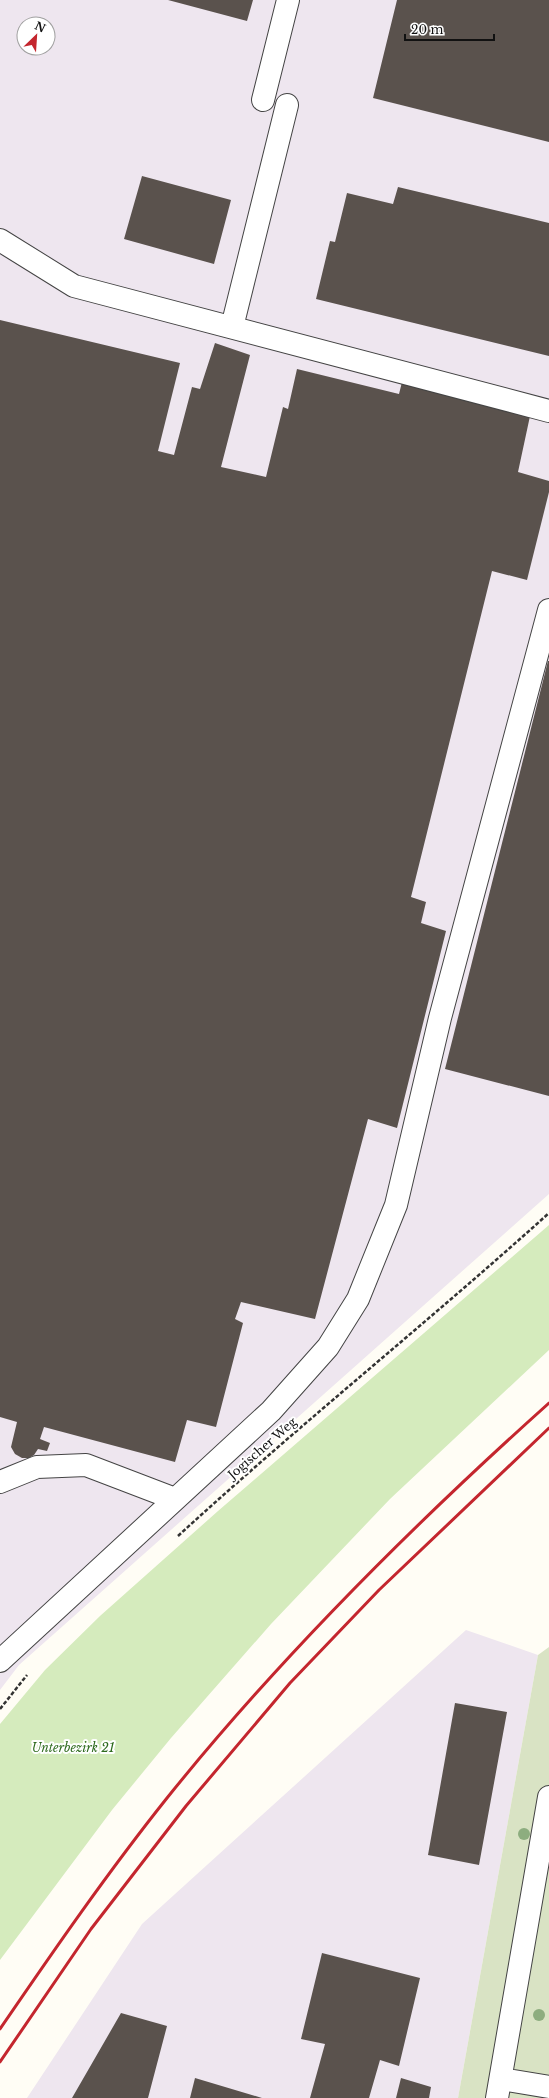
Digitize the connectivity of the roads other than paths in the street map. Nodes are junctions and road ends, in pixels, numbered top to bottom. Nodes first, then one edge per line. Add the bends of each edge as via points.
1 (288, 0) edge
2 (263, 100) dead end
3 (287, 105) dead end
4 (0, 240) edge
5 (232, 327) junction
6 (549, 411) edge
7 (549, 610) edge
8 (0, 1482) edge
9 (175, 1499) junction
10 (0, 1661) edge
11 (549, 1797) edge
12 (549, 2087) edge
13 (499, 2088) edge

1 - 2 lane
3 - 5 lane
4 - 5 lane via 74,286
5 - 6 lane
7 - 9 lane via 440,1018 396,1205 358,1299 328,1347 271,1411
8 - 9 lane via 37,1467 86,1465
9 - 10 lane
11 - 13 lane
12 - 13 lane

